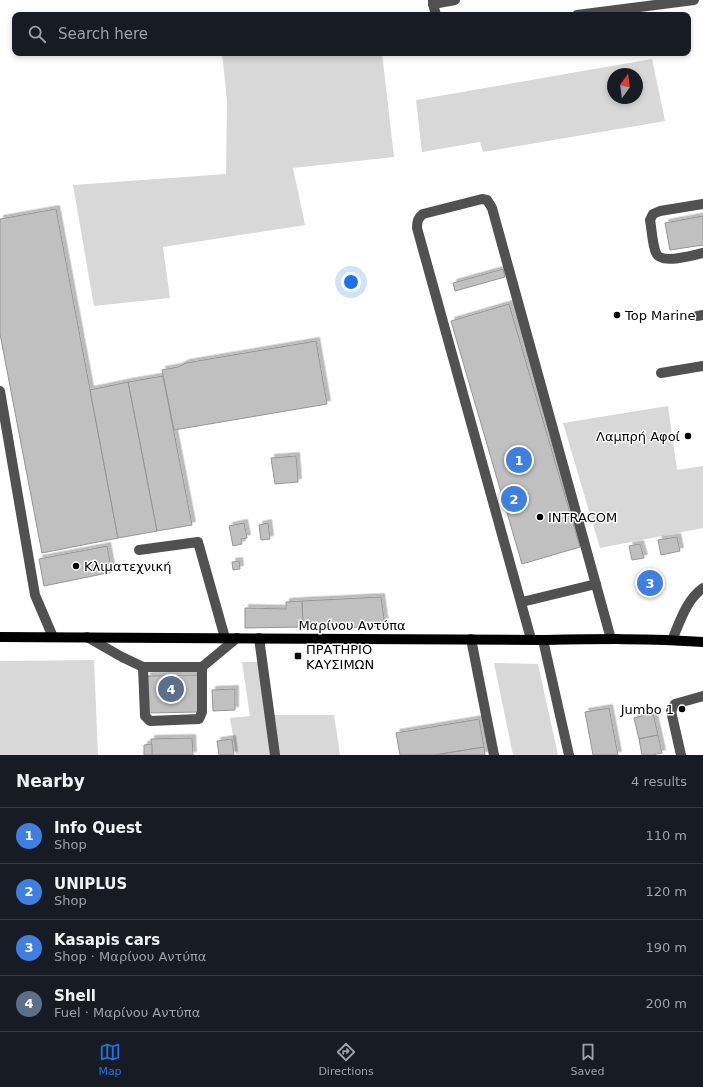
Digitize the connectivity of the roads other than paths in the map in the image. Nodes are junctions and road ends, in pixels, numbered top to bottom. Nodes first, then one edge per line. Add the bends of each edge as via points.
1 (455, 0) edge
2 (694, 0) edge
3 (433, 2) edge
4 (435, 12) edge
5 (600, 12) edge
6 (703, 204) edge
7 (703, 253) edge
8 (703, 366) edge
9 (661, 373) dead end
10 (0, 391) edge
11 (139, 550) dead end
12 (596, 584) junction
13 (703, 588) edge
14 (522, 602) junction
15 (0, 637) edge
16 (53, 637) junction
17 (87, 637) junction
18 (225, 638) junction
19 (237, 638) junction
20 (259, 638) junction
21 (471, 639) junction
22 (531, 639) junction
23 (611, 639) junction
24 (543, 640) junction
25 (672, 640) junction
26 (703, 642) edge
27 (143, 667) junction
28 (202, 667) junction
29 (703, 696) edge
30 (275, 755) edge
31 (494, 755) edge
32 (568, 755) edge
33 (681, 755) edge

1 - 3 street
2 - 5 street
3 - 4 street
6 - 7 street via 660,211 653,214 650,220 657,255 662,259 670,260
8 - 9 street
10 - 16 street via 35,595
11 - 18 street via 198,542
12 - 14 street
12 - 14 street via 492,208 487,200 482,199 423,214 419,217 417,228
12 - 23 street
13 - 25 street via 686,608
14 - 22 street
15 - 16 main road, Μαρίνου Αντύπα
16 - 17 main road, Μαρίνου Αντύπα
17 - 18 main road, Μαρίνου Αντύπα
17 - 27 street
18 - 19 main road, Μαρίνου Αντύπα
19 - 20 main road, Μαρίνου Αντύπα
19 - 28 street
20 - 21 main road, Μαρίνου Αντύπα
20 - 30 street
21 - 22 main road, Μαρίνου Αντύπα
21 - 31 street
22 - 24 main road, Μαρίνου Αντύπα
23 - 24 main road, Μαρίνου Αντύπα
23 - 25 main road, Μαρίνου Αντύπα
24 - 32 street
25 - 26 main road, Μαρίνου Αντύπα
27 - 28 street
27 - 28 street via 145,716 150,721 199,719 202,712
29 - 33 street via 675,704 671,711

